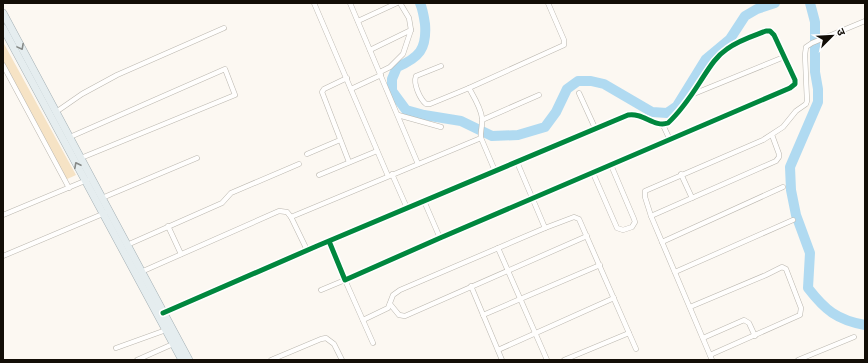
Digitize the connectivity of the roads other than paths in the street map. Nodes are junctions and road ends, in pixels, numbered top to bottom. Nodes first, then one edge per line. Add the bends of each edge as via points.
1 (314, 3) edge
2 (350, 3) edge
3 (397, 3) edge
4 (400, 3) edge
5 (548, 3) edge
6 (3, 13) edge
7 (358, 21) junction
8 (865, 21) edge
9 (3, 28) edge
10 (224, 28) dead end
11 (411, 30) junction
12 (370, 50) junction
13 (784, 57) junction
14 (3, 65) edge
15 (441, 66) dead end
16 (381, 74) junction
17 (347, 78) junction
18 (469, 88) junction
19 (351, 89) junction
20 (579, 93) dead end
21 (538, 95) dead end
22 (689, 96) junction
23 (56, 112) junction
24 (398, 115) junction
25 (482, 120) junction
26 (663, 125) junction
27 (441, 127) dead end
28 (595, 128) junction
29 (772, 135) junction
30 (481, 136) junction
31 (70, 137) junction
32 (340, 140) junction
33 (670, 140) junction
34 (377, 151) junction
35 (307, 154) dead end
36 (81, 158) junction
37 (197, 158) dead end
38 (349, 162) junction
39 (517, 162) junction
40 (299, 164) dead end
41 (418, 164) junction
42 (611, 165) junction
43 (495, 171) junction
44 (593, 173) junction
45 (681, 174) junction
46 (319, 175) dead end
47 (390, 175) junction
48 (88, 180) junction
49 (783, 187) dead end
50 (69, 188) junction
51 (102, 198) junction
52 (692, 198) junction
53 (532, 199) junction
54 (424, 201) junction
55 (407, 208) junction
56 (106, 213) junction
57 (3, 215) edge
58 (651, 216) junction
59 (292, 218) junction
60 (793, 220) dead end
61 (168, 226) junction
62 (545, 228) junction
63 (587, 236) junction
64 (440, 238) junction
65 (329, 241) junction
66 (662, 242) junction
67 (127, 245) junction
68 (498, 248) junction
69 (307, 250) junction
70 (181, 254) junction
71 (3, 256) edge
72 (600, 265) junction
73 (508, 270) junction
74 (141, 272) junction
75 (675, 272) junction
76 (345, 280) junction
77 (471, 286) junction
78 (321, 290) dead end
79 (614, 298) junction
80 (521, 299) junction
81 (390, 304) junction
82 (690, 307) junction
83 (163, 313) junction
84 (483, 315) junction
85 (363, 320) junction
86 (166, 330) junction
87 (536, 333) junction
88 (629, 333) junction
89 (755, 336) junction
90 (854, 337) dead end
91 (703, 338) junction
92 (373, 343) dead end
93 (173, 344) junction
94 (116, 348) dead end
95 (636, 349) dead end
96 (498, 350) junction
97 (711, 358) edge
98 (179, 359) edge
99 (137, 360) edge
100 (189, 360) edge
101 (271, 360) edge
102 (342, 360) edge
103 (502, 360) edge
104 (546, 360) edge
105 (564, 360) edge
106 (798, 360) edge

1 - 17 street
2 - 7 street
3 - 7 street
4 - 11 street via 409,18
5 - 18 street via 564,45
6 -> 23 main road
7 - 12 street
8 - 29 street via 806,47 808,101
48 -> 9 main road
10 - 23 street via 117,75
11 - 12 street
11 - 16 street via 403,54
12 - 16 street
13 - 22 street
13 - 22 street via 770,31 739,42 719,55
13 - 33 street via 795,80 793,86
14 - 50 street
15 - 18 street via 414,79 426,104
16 - 19 street
16 - 24 street
17 - 19 street
17 - 32 street via 322,92
18 - 25 street
19 - 34 street
20 - 28 street
21 - 25 street
22 - 26 street via 671,120
23 - 31 main road
24 - 27 street
24 - 41 street
25 - 30 street
26 - 28 street via 633,114
26 - 33 street
28 - 39 street
29 - 45 street
29 - 52 street via 780,154 778,159
30 - 41 street
30 - 43 street
31 - 36 main road
31 - 36 street via 225,69 235,95
32 - 35 street
32 - 38 street
33 - 42 street
34 - 38 street
34 - 47 street
36 - 48 main road
37 - 51 street
38 - 46 street
39 - 43 street
39 - 53 street
40 - 61 street via 231,193 222,203
41 - 47 street
42 - 44 street
42 - 44 street via 634,219 632,227 623,230 617,228
43 - 54 street
44 - 53 street
45 - 52 street
45 - 58 street via 645,190
47 - 55 street
47 - 59 street
48 - 50 street
48 - 51 main road
48 - 56 main road
49 - 66 street
50 - 57 street
51 - 56 main road
52 - 58 street
53 - 62 street
53 - 64 street
54 - 55 street
54 - 64 street
55 - 65 street
56 - 67 main road
56 - 71 street
56 - 86 main road
58 - 66 street
59 - 69 street
59 - 70 street via 287,212 280,211
60 - 75 street
61 - 67 street
61 - 70 street
62 - 63 street via 577,217
62 - 68 street
63 - 72 street
63 - 73 street
64 - 76 street
65 - 69 street
65 - 76 street
66 - 75 street
67 - 74 main road
68 - 73 street
68 - 81 street via 400,290 393,295
69 - 83 street
70 - 74 street
72 - 79 street
72 - 80 street
73 - 77 street
73 - 80 street
74 - 83 main road
75 - 82 street
76 - 78 street
76 - 85 street
77 - 81 street via 405,316 399,315
77 - 84 street
79 - 87 street
79 - 88 street
80 - 84 street
80 - 87 street
81 - 85 street via 384,310
82 - 89 street via 783,267 786,269 801,312 798,316
82 - 91 street
83 - 100 main road
84 - 96 street
85 - 92 street
86 - 93 main road
86 - 94 street
87 - 96 street
87 - 104 street
88 - 95 street
88 - 105 street
89 - 91 street via 749,323 744,320
89 - 97 street
90 - 106 street
91 - 97 street
93 - 98 main road
93 - 99 street
96 - 103 street
101 - 102 street via 326,338 334,344

